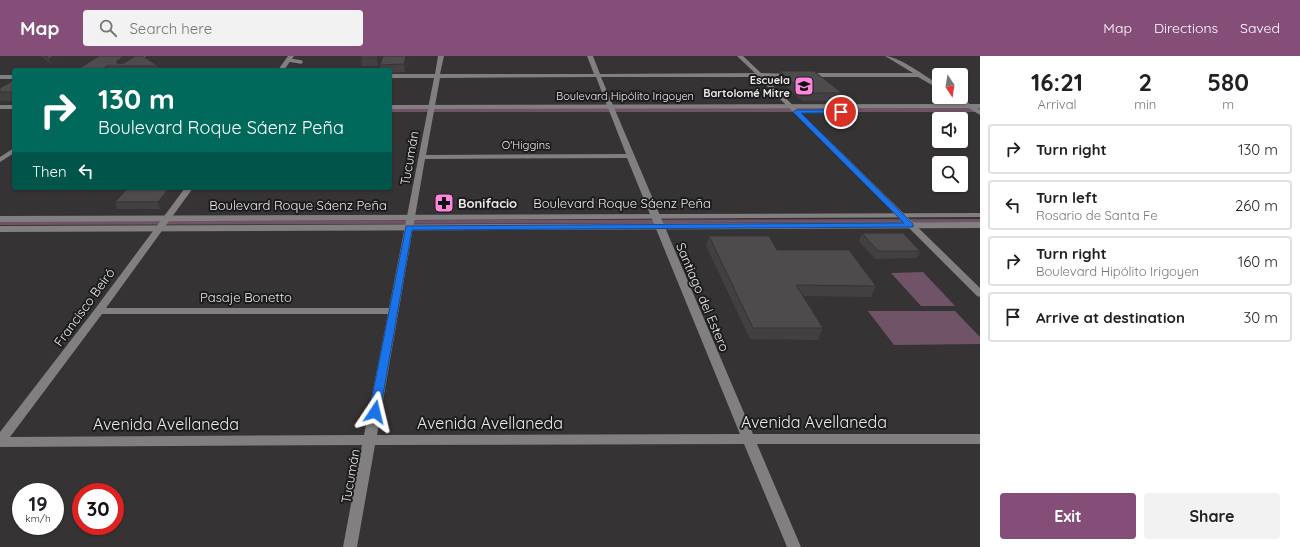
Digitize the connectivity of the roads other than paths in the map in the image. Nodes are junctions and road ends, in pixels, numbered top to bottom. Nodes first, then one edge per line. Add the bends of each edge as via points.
1 (143, 56) edge
2 (441, 56) edge
3 (590, 56) edge
4 (740, 56) edge
5 (888, 56) edge
6 (290, 58) edge
7 (301, 62) dead end
8 (126, 68) edge
9 (282, 68) edge
10 (760, 75) junction
11 (920, 75) junction
12 (392, 76) edge
13 (437, 76) junction
14 (599, 76) junction
15 (0, 77) edge
16 (12, 77) edge
17 (932, 83) edge
18 (965, 104) edge
19 (968, 106) junction
20 (0, 107) edge
21 (12, 107) edge
22 (392, 107) edge
23 (431, 109) junction
24 (611, 109) junction
25 (793, 109) junction
26 (979, 111) edge
27 (392, 112) edge
28 (0, 113) edge
29 (12, 113) edge
30 (0, 150) edge
31 (12, 152) edge
32 (12, 153) edge
33 (630, 156) junction
34 (422, 157) junction
35 (0, 160) edge
36 (187, 190) edge
37 (980, 215) edge
38 (655, 216) junction
39 (901, 216) junction
40 (411, 217) junction
41 (0, 219) edge
42 (165, 219) junction
43 (911, 225) junction
44 (660, 226) junction
45 (980, 226) edge
46 (158, 228) junction
47 (409, 228) junction
48 (0, 229) edge
49 (980, 294) edge
50 (99, 311) junction
51 (394, 311) junction
52 (748, 439) junction
53 (980, 439) edge
54 (0, 441) edge
55 (369, 441) junction
56 (350, 547) edge
57 (794, 547) edge

1 - 8 street
2 - 13 street, Tucumán
3 - 14 street, Santiago del Estero
4 - 10 street
5 - 11 street
6 - 7 lane
6 - 9 street
10 - 11 street
10 - 14 street
10 - 25 street
11 - 17 street
12 - 13 street
13 - 14 street
13 - 23 street, Tucumán
14 - 24 street, Santiago del Estero
15 - 16 street
18 - 19 street
19 - 25 street, Boulevard Hipólito Irigoyen
19 - 26 street, Boulevard Hipólito Irigoyen
20 - 21 street
22 - 23 street, Boulevard Hipólito Irigoyen
23 - 24 street, Boulevard Hipólito Irigoyen
23 - 27 street, Boulevard Hipólito Irigoyen
23 - 34 street, Tucumán
24 - 25 street, Boulevard Hipólito Irigoyen
24 - 33 street, Santiago del Estero
25 - 26 street, Boulevard Hipólito Irigoyen
25 - 39 street
28 - 29 street
30 - 31 street
32 - 35 street
33 - 34 street, O'Higgins
33 - 38 street, Santiago del Estero
34 - 40 street, Tucumán
36 - 42 street, Francisco Beiró
37 - 39 street, Boulevard Roque Sáenz Peña
38 - 39 street, Boulevard Roque Sáenz Peña
38 - 40 street, Boulevard Roque Sáenz Peña
38 - 44 street, Santiago del Estero
39 - 43 street
40 - 42 street, Boulevard Roque Sáenz Peña
40 - 47 street, Tucumán
41 - 42 street, Boulevard Roque Sáenz Peña
42 - 46 street, Francisco Beiró
43 - 44 street, Boulevard Roque Sáenz Peña
43 - 45 street, Boulevard Roque Sáenz Peña
43 - 49 street
44 - 47 street, Boulevard Roque Sáenz Peña
44 - 52 street, Santiago del Estero
46 - 47 street, Boulevard Roque Sáenz Peña
46 - 48 street, Boulevard Roque Sáenz Peña
46 - 50 street, Francisco Beiró
47 - 51 street, Tucumán
50 - 51 street, Pasaje Bonetto
50 - 54 street, Francisco Beiró
51 - 55 street, Tucumán
52 - 53 street, Avenida Avellaneda
52 - 55 street, Avenida Avellaneda
52 - 57 street, Santiago del Estero
54 - 55 street, Avenida Avellaneda
55 - 56 street, Tucumán

